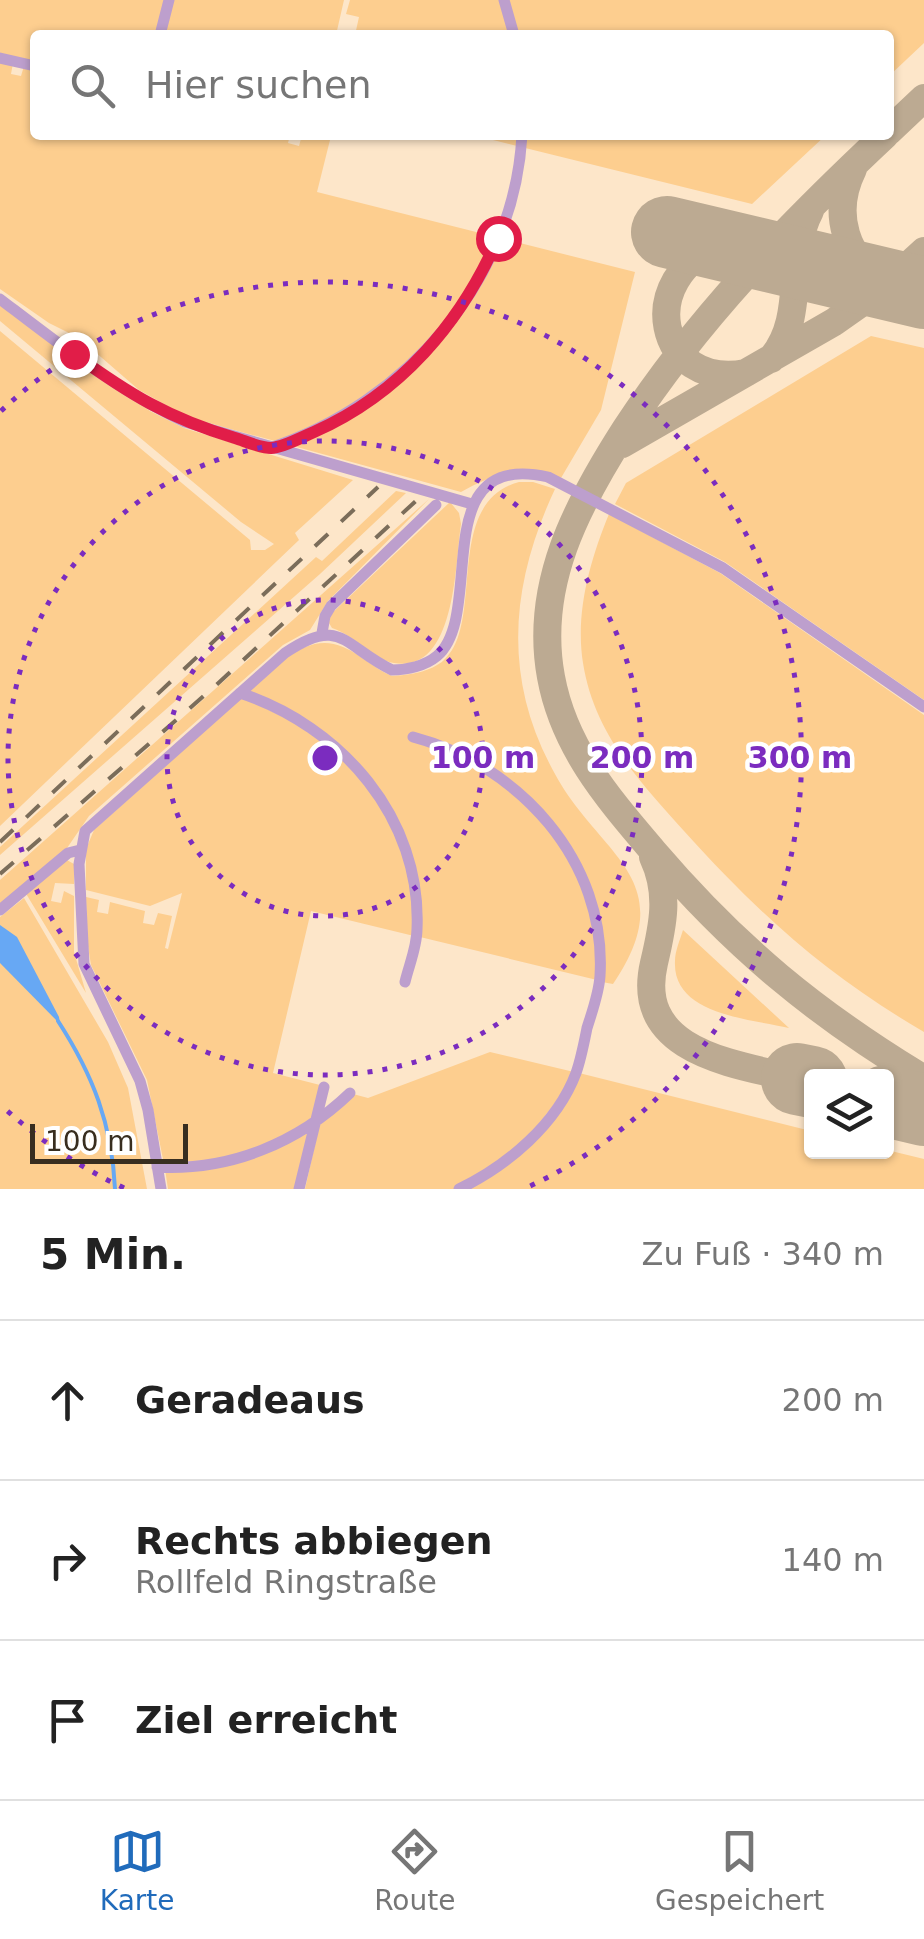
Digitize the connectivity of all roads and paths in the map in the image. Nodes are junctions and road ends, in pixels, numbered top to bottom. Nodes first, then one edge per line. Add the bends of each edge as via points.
1 (168, 0) edge
2 (504, 0) edge
3 (161, 30) edge
4 (513, 30) edge
5 (0, 58) edge
6 (30, 65) edge
7 (521, 140) edge
8 (0, 299) edge
9 (270, 448) junction
10 (436, 504) dead end
11 (472, 504) junction
12 (322, 634) junction
13 (240, 692) junction
14 (924, 707) edge
15 (412, 737) dead end
16 (80, 850) junction
17 (0, 910) edge
18 (405, 982) dead end
19 (324, 1086) dead end
20 (350, 1093) dead end
21 (316, 1123) junction
22 (157, 1167) junction
23 (161, 1189) edge
24 (300, 1189) edge
25 (459, 1189) edge

1 - 3 lane
2 - 4 lane
5 - 6 lane
7 - 9 lane via 498,238 439,338 368,400 331,424
8 - 9 lane via 151,407
9 - 11 lane
10 - 12 lane via 331,606
11 - 12 lane via 453,621 438,655 392,670
11 - 14 lane via 500,480 548,477 723,568
12 - 13 lane via 285,654
13 - 16 lane via 93,820
13 - 18 lane via 321,733 382,802 407,856 415,894 417,934
15 - 25 lane via 484,766 543,816 576,866 598,940 600,980 567,1091 522,1147
16 - 17 lane via 68,852
16 - 22 lane via 84,964 140,1082
19 - 21 lane
20 - 21 lane
21 - 22 lane via 239,1158
21 - 24 lane
22 - 23 lane

